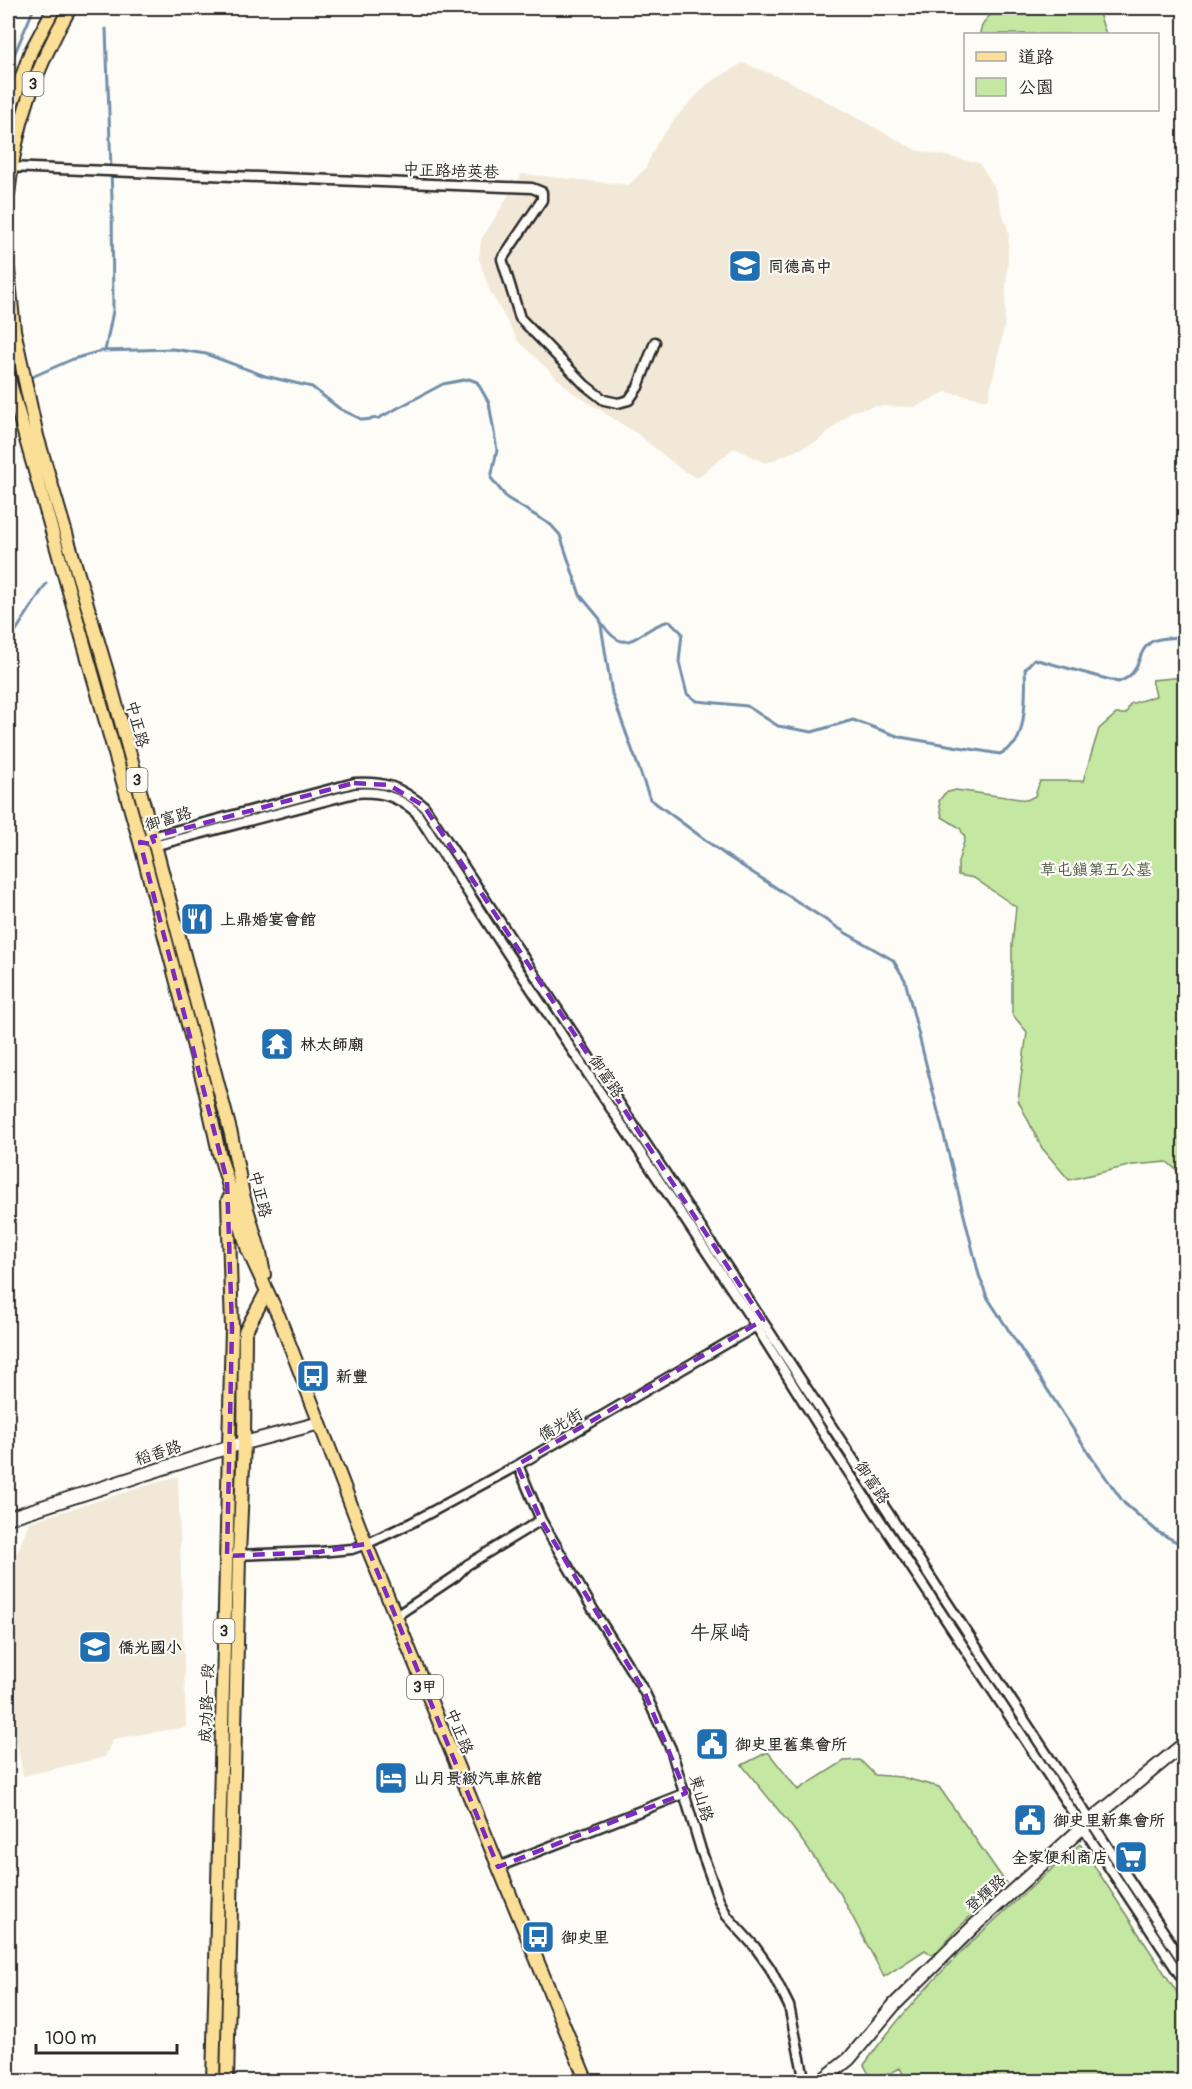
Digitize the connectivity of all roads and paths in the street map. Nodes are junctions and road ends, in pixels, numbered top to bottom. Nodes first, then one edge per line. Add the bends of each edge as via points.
1 (54, 8) edge
2 (70, 8) edge
3 (11, 90) edge
4 (8, 115) edge
5 (9, 167) edge
6 (8, 190) edge
7 (8, 270) edge
8 (654, 342) dead end
9 (8, 376) edge
10 (153, 841) junction
11 (140, 842) junction
12 (227, 1181) junction
13 (267, 1291) junction
14 (759, 1323) junction
15 (320, 1423) junction
16 (244, 1443) junction
17 (229, 1447) junction
18 (518, 1465) junction
19 (8, 1518) edge
20 (541, 1520) junction
21 (366, 1544) junction
22 (233, 1555) junction
23 (396, 1616) junction
24 (1185, 1744) edge
25 (686, 1793) junction
26 (1087, 1824) junction
27 (498, 1867) junction
28 (1185, 1963) edge
29 (1185, 1981) edge
30 (213, 2082) edge
31 (227, 2082) edge
32 (586, 2082) edge
33 (805, 2082) edge
34 (820, 2082) edge

1 - 3 main road, 3
2 - 5 main road, 3 via 49,45 23,110
3 - 4 main road, 3
5 - 6 main road, 3
5 - 8 street, 中正路培英巷 via 532,188 542,192 542,200 502,259 520,318 585,385 604,400 618,403 629,399 639,387
7 - 10 main road, 中正路 / 3 via 18,348 37,436
9 - 11 main road, 中正路 / 3
10 - 11 street, 御富路
10 - 13 main road, 中正路 / 3 via 231,1134
10 - 14 street, 御富路 via 355,793 386,794 403,801 416,812
11 - 12 main road, 中正路 / 3
12 - 13 main road, 中正路 / 3 via 248,1250
12 - 17 main road, 成功路一段 / 3 via 232,1328
13 - 15 main road, 中正路 / 3甲
13 - 16 main road, 成功路一段 / 3 via 245,1332
14 - 18 street, 僑光街
14 - 26 street, 御富路
15 - 16 street, 稻香路
15 - 21 main road, 中正路 / 3甲
16 - 17 street, 稻香路
16 - 22 main road, 成功路一段 / 3
17 - 19 street, 稻香路
17 - 22 main road, 成功路一段 / 3
18 - 20 street, 東山路
18 - 21 street, 僑光街
20 - 23 street via 467,1565 450,1581
20 - 25 street, 東山路 via 644,1691
21 - 22 street, 僑光街 via 319,1552
21 - 23 main road, 中正路 / 3甲
22 - 30 main road, 成功路一段 / 3
22 - 31 main road, 成功路一段 / 3
23 - 27 main road, 中正路 / 3甲
24 - 26 street, 登輝路
25 - 27 street
25 - 33 street, 東山路 via 701,1850 727,1916 770,1968 789,2007
26 - 28 street, 御富路
26 - 29 street, 御富路
26 - 34 street, 登輝路 via 974,1926 894,2006 849,2059
27 - 32 main road, 中正路 / 3甲

